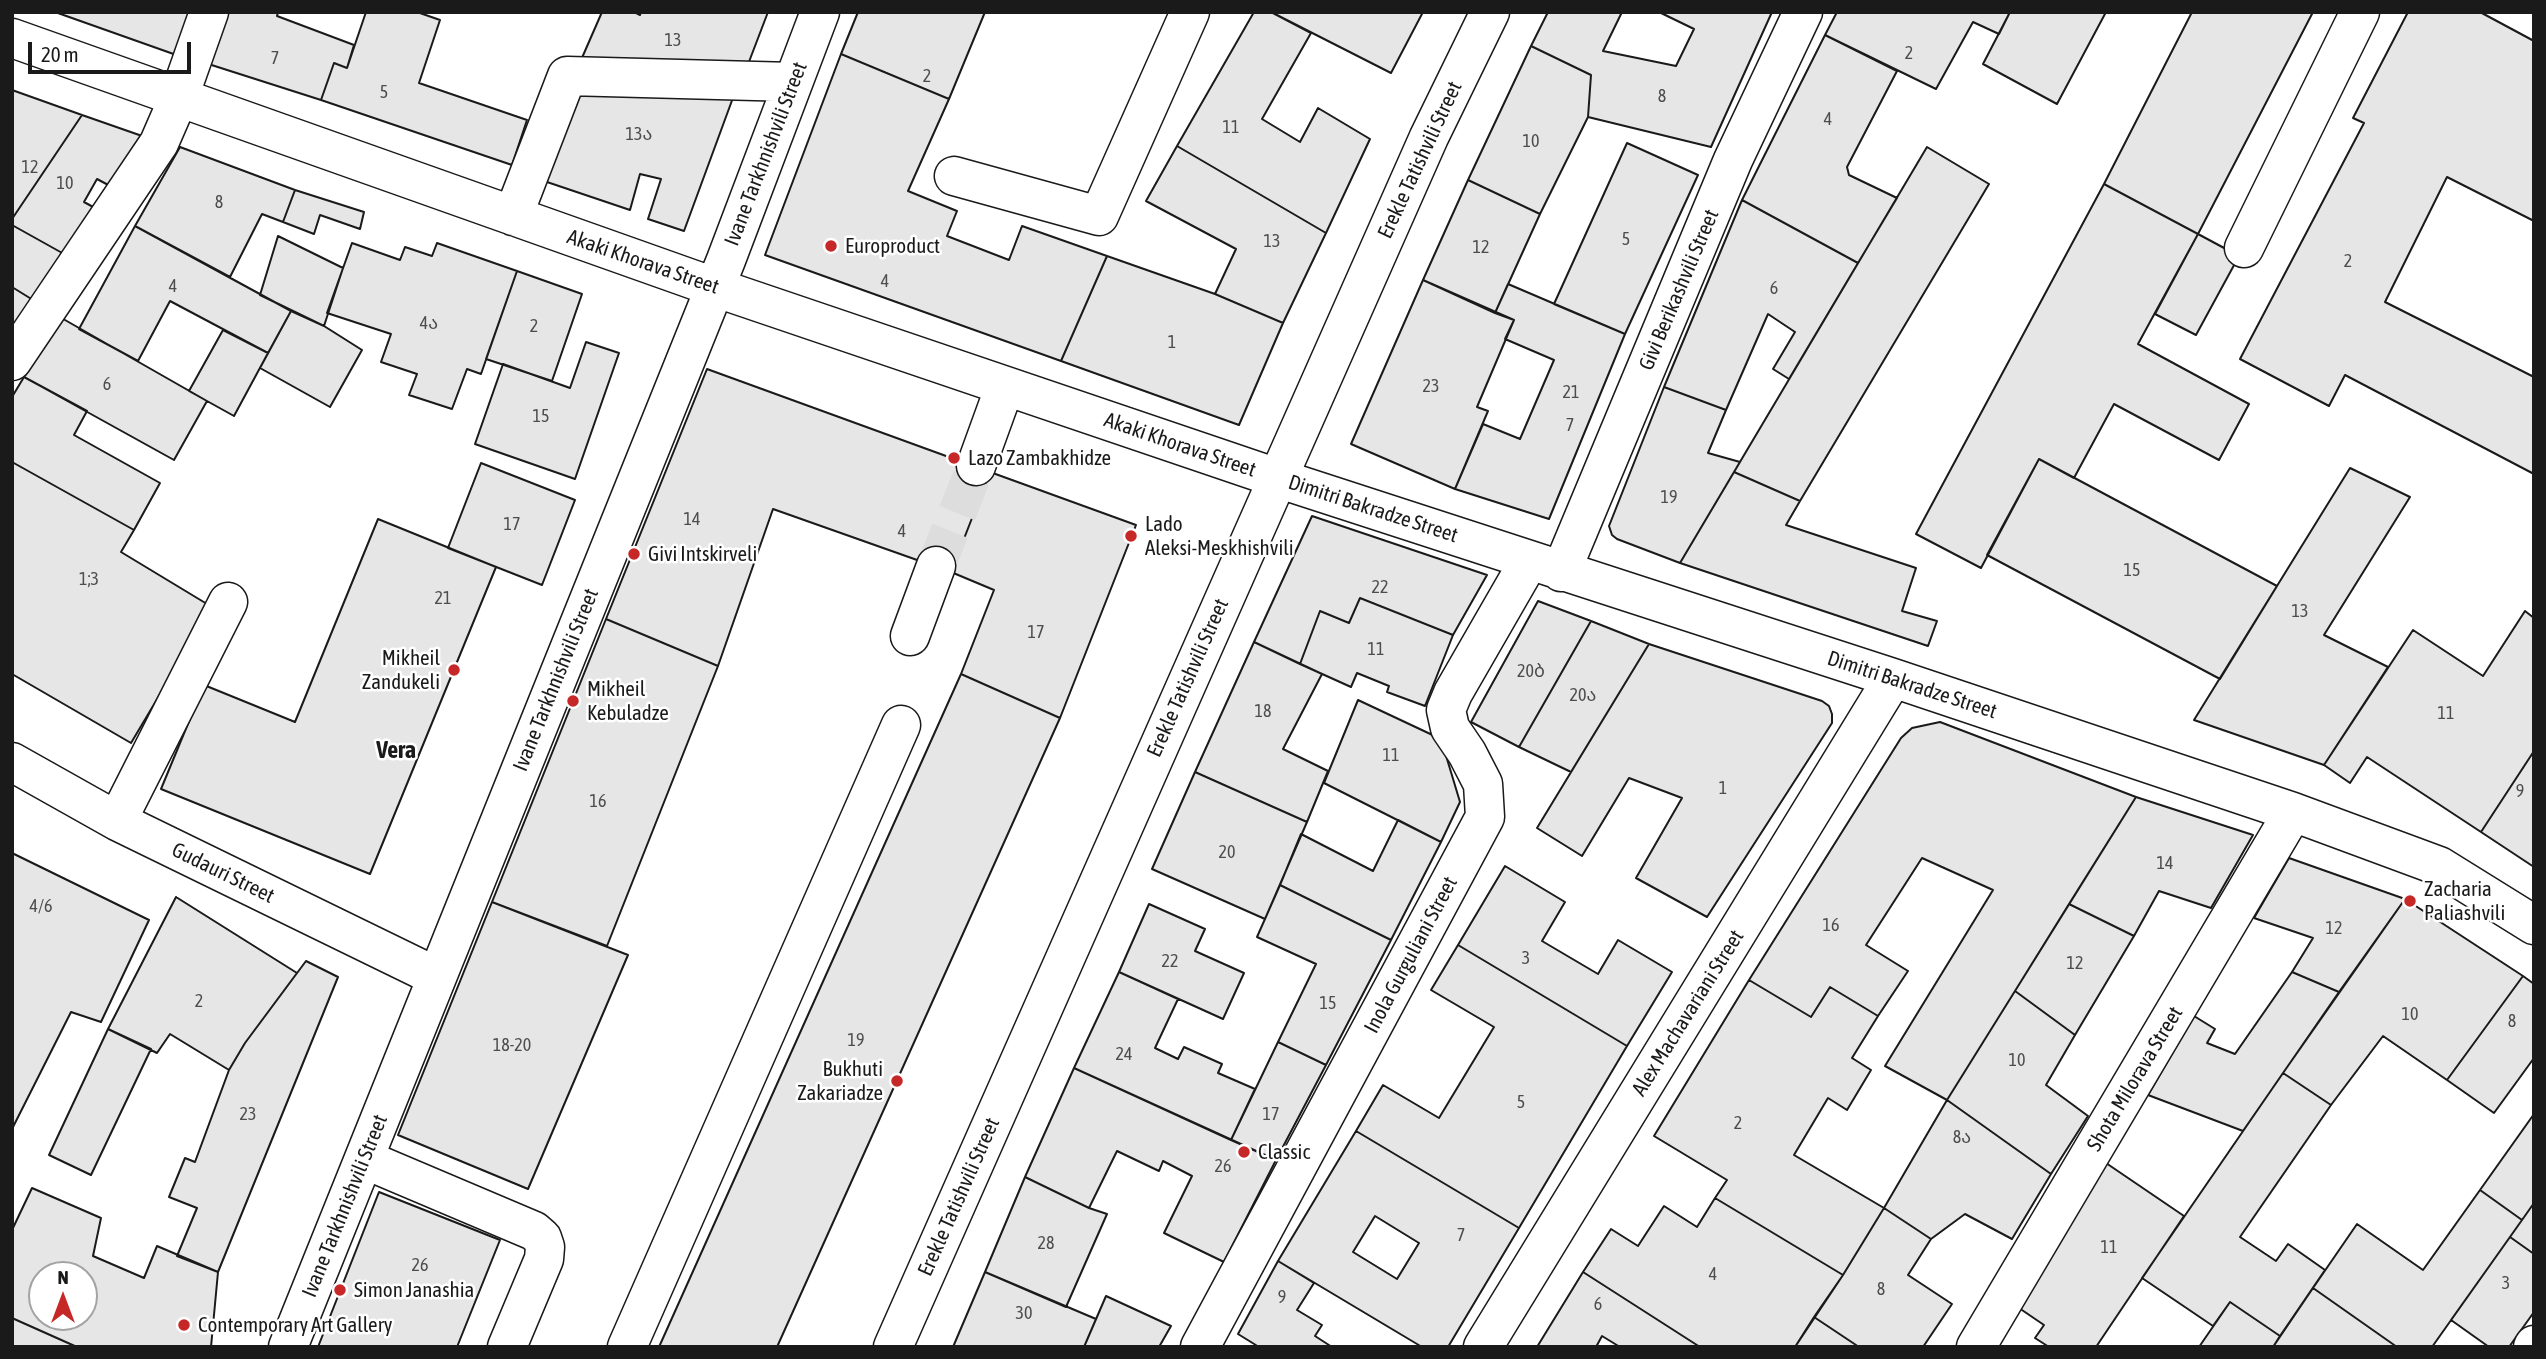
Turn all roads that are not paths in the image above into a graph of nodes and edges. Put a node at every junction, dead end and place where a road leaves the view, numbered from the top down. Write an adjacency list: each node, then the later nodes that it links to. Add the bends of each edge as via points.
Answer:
1 (209, 12): 9 (street)
2 (820, 12): 8 (street, Ivane Tarkhnishvili Street)
3 (1190, 12): 10 (street, via 1099,216)
4 (1490, 12): 17 (street, Erekle Tatishvili Street, via 1429,137)
5 (1803, 12): 19 (street, Givi Berikashvili Street)
6 (2360, 12): 12 (street)
7 (12, 38): 9 (street, Akaki Khorava Street)
8 (793, 82): 11 (street, via 567,76); 13 (street, Ivane Tarkhnishvili Street)
9 (179, 97): 11 (street, Akaki Khorava Street); 14 (street, via 159,143)
10 (954, 176)
11 (513, 216): 13 (street, Akaki Khorava Street)
12 (2245, 248)
13 (714, 287): 15 (street, Akaki Khorava Street); 28 (street, Ivane Tarkhnishvili Street)
14 (12, 362)
15 (1005, 386): 16 (street); 17 (street, Akaki Khorava Street)
16 (976, 466)
17 (1277, 478): 19 (street, Dimitri Bakradze Street); 33 (street, Erekle Tatishvili Street)
18 (936, 566): 21 (street)
19 (1545, 566): 22 (street, Dimitri Bakradze Street); 34 (street, Inola Gurguliani Street, via 1453,693 1446,710 1450,728 1483,784 1485,817)
20 (228, 601): 26 (street)
21 (910, 636)
22 (1893, 678): 25 (street, Dimitri Bakradze Street); 35 (street, Alex Machavariani Street)
23 (901, 725): 32 (street)
24 (12, 762): 26 (street, Gudauri Street)
25 (2293, 812): 27 (street, Dimitri Bakradze Street, via 2439,866); 36 (street, Shota Milorava Street)
26 (117, 821): 28 (street, Gudauri Street)
27 (2534, 925)
28 (437, 977): 29 (street, Ivane Tarkhnishvili Street)
29 (364, 1159): 30 (street, Ivane Tarkhnishvili Street); 31 (street, via 542,1238 544,1259)
30 (288, 1347)
31 (507, 1347)
32 (627, 1347)
33 (893, 1347)
34 (1200, 1347)
35 (1483, 1347)
36 (1976, 1347)

